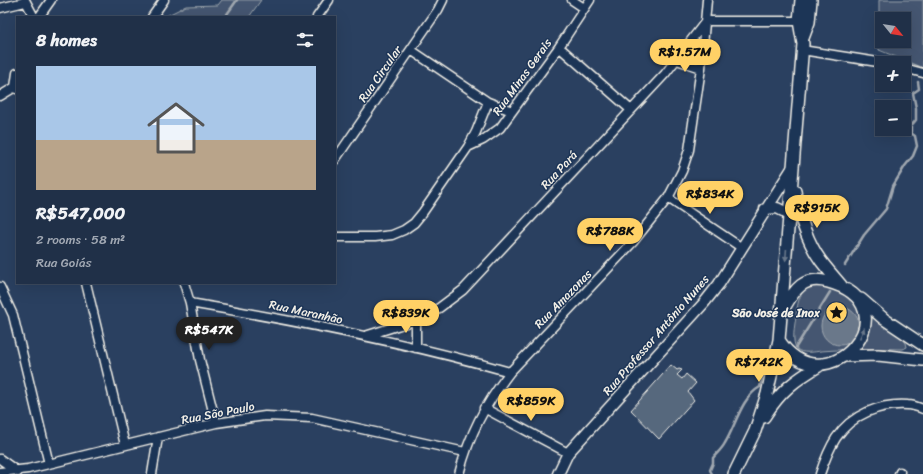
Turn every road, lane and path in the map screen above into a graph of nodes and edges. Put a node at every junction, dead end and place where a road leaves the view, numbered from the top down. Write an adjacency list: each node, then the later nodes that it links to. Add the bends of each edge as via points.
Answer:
1 (51, 0): 14 (street)
2 (164, 0): 15 (street)
3 (329, 0): 16 (street)
4 (443, 0): 20 (street, Rua Circular)
5 (572, 0): 12 (street)
6 (590, 0): 12 (street, Rua Minas Gerais)
7 (707, 0): 17 (street, Rua Amazonas)
8 (801, 0): 18 (main road)
9 (811, 0): 18 (main road)
10 (25, 1): 11 (street); 13 (street)
11 (0, 8)
12 (584, 8): 19 (street, Rua Minas Gerais)
13 (33, 16)
14 (40, 16)
15 (153, 16)
16 (318, 16)
17 (706, 21): 18 (street); 22 (street, Rua Pará); 24 (street, Rua Amazonas)
18 (804, 21): 21 (main road)
19 (559, 47): 30 (street); 31 (street, Rua Minas Gerais)
20 (411, 50): 29 (street); 33 (street, Rua Circular)
21 (802, 50): 23 (street); 34 (main road)
22 (677, 60): 24 (street); 30 (street, Rua Pará)
23 (875, 62)
24 (701, 68): 35 (street, Rua Amazonas, via 689,150 682,171)
25 (911, 70): 26 (street)
26 (923, 73)
27 (16, 88): 28 (street)
28 (0, 96)
29 (488, 102): 31 (street); 32 (street, Rua Minas Gerais)
30 (631, 110): 47 (street, Rua Pará, via 463,290 439,308)
31 (512, 111): 32 (street, Rua Minas Gerais, via 500,128)
32 (468, 147): 38 (street, Rua Minas Gerais, via 424,212 404,230 392,235 375,237)
33 (336, 159)
34 (792, 171): 36 (street, Rua Professor Antônio Nunes); 37 (main road); 42 (main road, via 798,211 810,242 820,260)
35 (668, 198): 39 (street); 55 (street, Rua Amazonas, via 633,242)
36 (765, 209): 37 (street, via 777,208); 39 (street, Rua Professor Antônio Nunes)
37 (788, 214): 46 (main road, one-way to 46)
38 (336, 237)
39 (742, 248): 63 (street, Rua Professor Antônio Nunes, via 704,303)
40 (86, 284): 61 (street)
41 (184, 284): 45 (street)
42 (841, 285): 44 (main road); 46 (main road, via 816,280 801,284)
43 (0, 287): 65 (street, via 13,315)
44 (858, 297): 50 (main road, via 884,319); 52 (main road, one-way to 44, via 855,347 865,327 863,305)
45 (190, 303): 48 (street, Rua Maranhão); 58 (street, via 200,360)
46 (782, 310): 49 (main road)
47 (416, 320): 48 (street, Rua Pará); 51 (street)
48 (365, 336): 51 (street, Rua Maranhão)
49 (779, 340): 54 (main road, via 792,355 810,363); 59 (main road, via 771,381)
50 (923, 345)
51 (416, 348): 55 (street, Rua Maranhão)
52 (844, 356): 53 (main road, via 886,355); 54 (main road)
53 (923, 360)
54 (822, 364): 59 (main road, via 779,394)
55 (510, 372): 56 (street, Rua Amazonas)
56 (484, 408): 62 (street, Rua Amazonas); 63 (street)
57 (923, 409): 72 (street, via 910,405 884,406 866,412 837,437)
58 (216, 423): 60 (street, Rua São Paulo); 62 (street, Rua São Paulo, via 265,416 312,418)
59 (755, 431): 71 (main road)
60 (158, 437): 61 (street, Rua São Paulo); 68 (street)
61 (125, 445): 65 (street, Rua São Paulo)
62 (465, 452): 69 (street, Rua Amazonas)
63 (568, 453): 70 (street, Rua Professor Antônio Nunes)
64 (0, 459): 67 (street)
65 (49, 464): 67 (street, Rua São Paulo)
66 (0, 472): 67 (street, Rua São Paulo)
67 (18, 472)
68 (152, 474)
69 (460, 474)
70 (558, 474)
71 (734, 474)
72 (820, 474)

